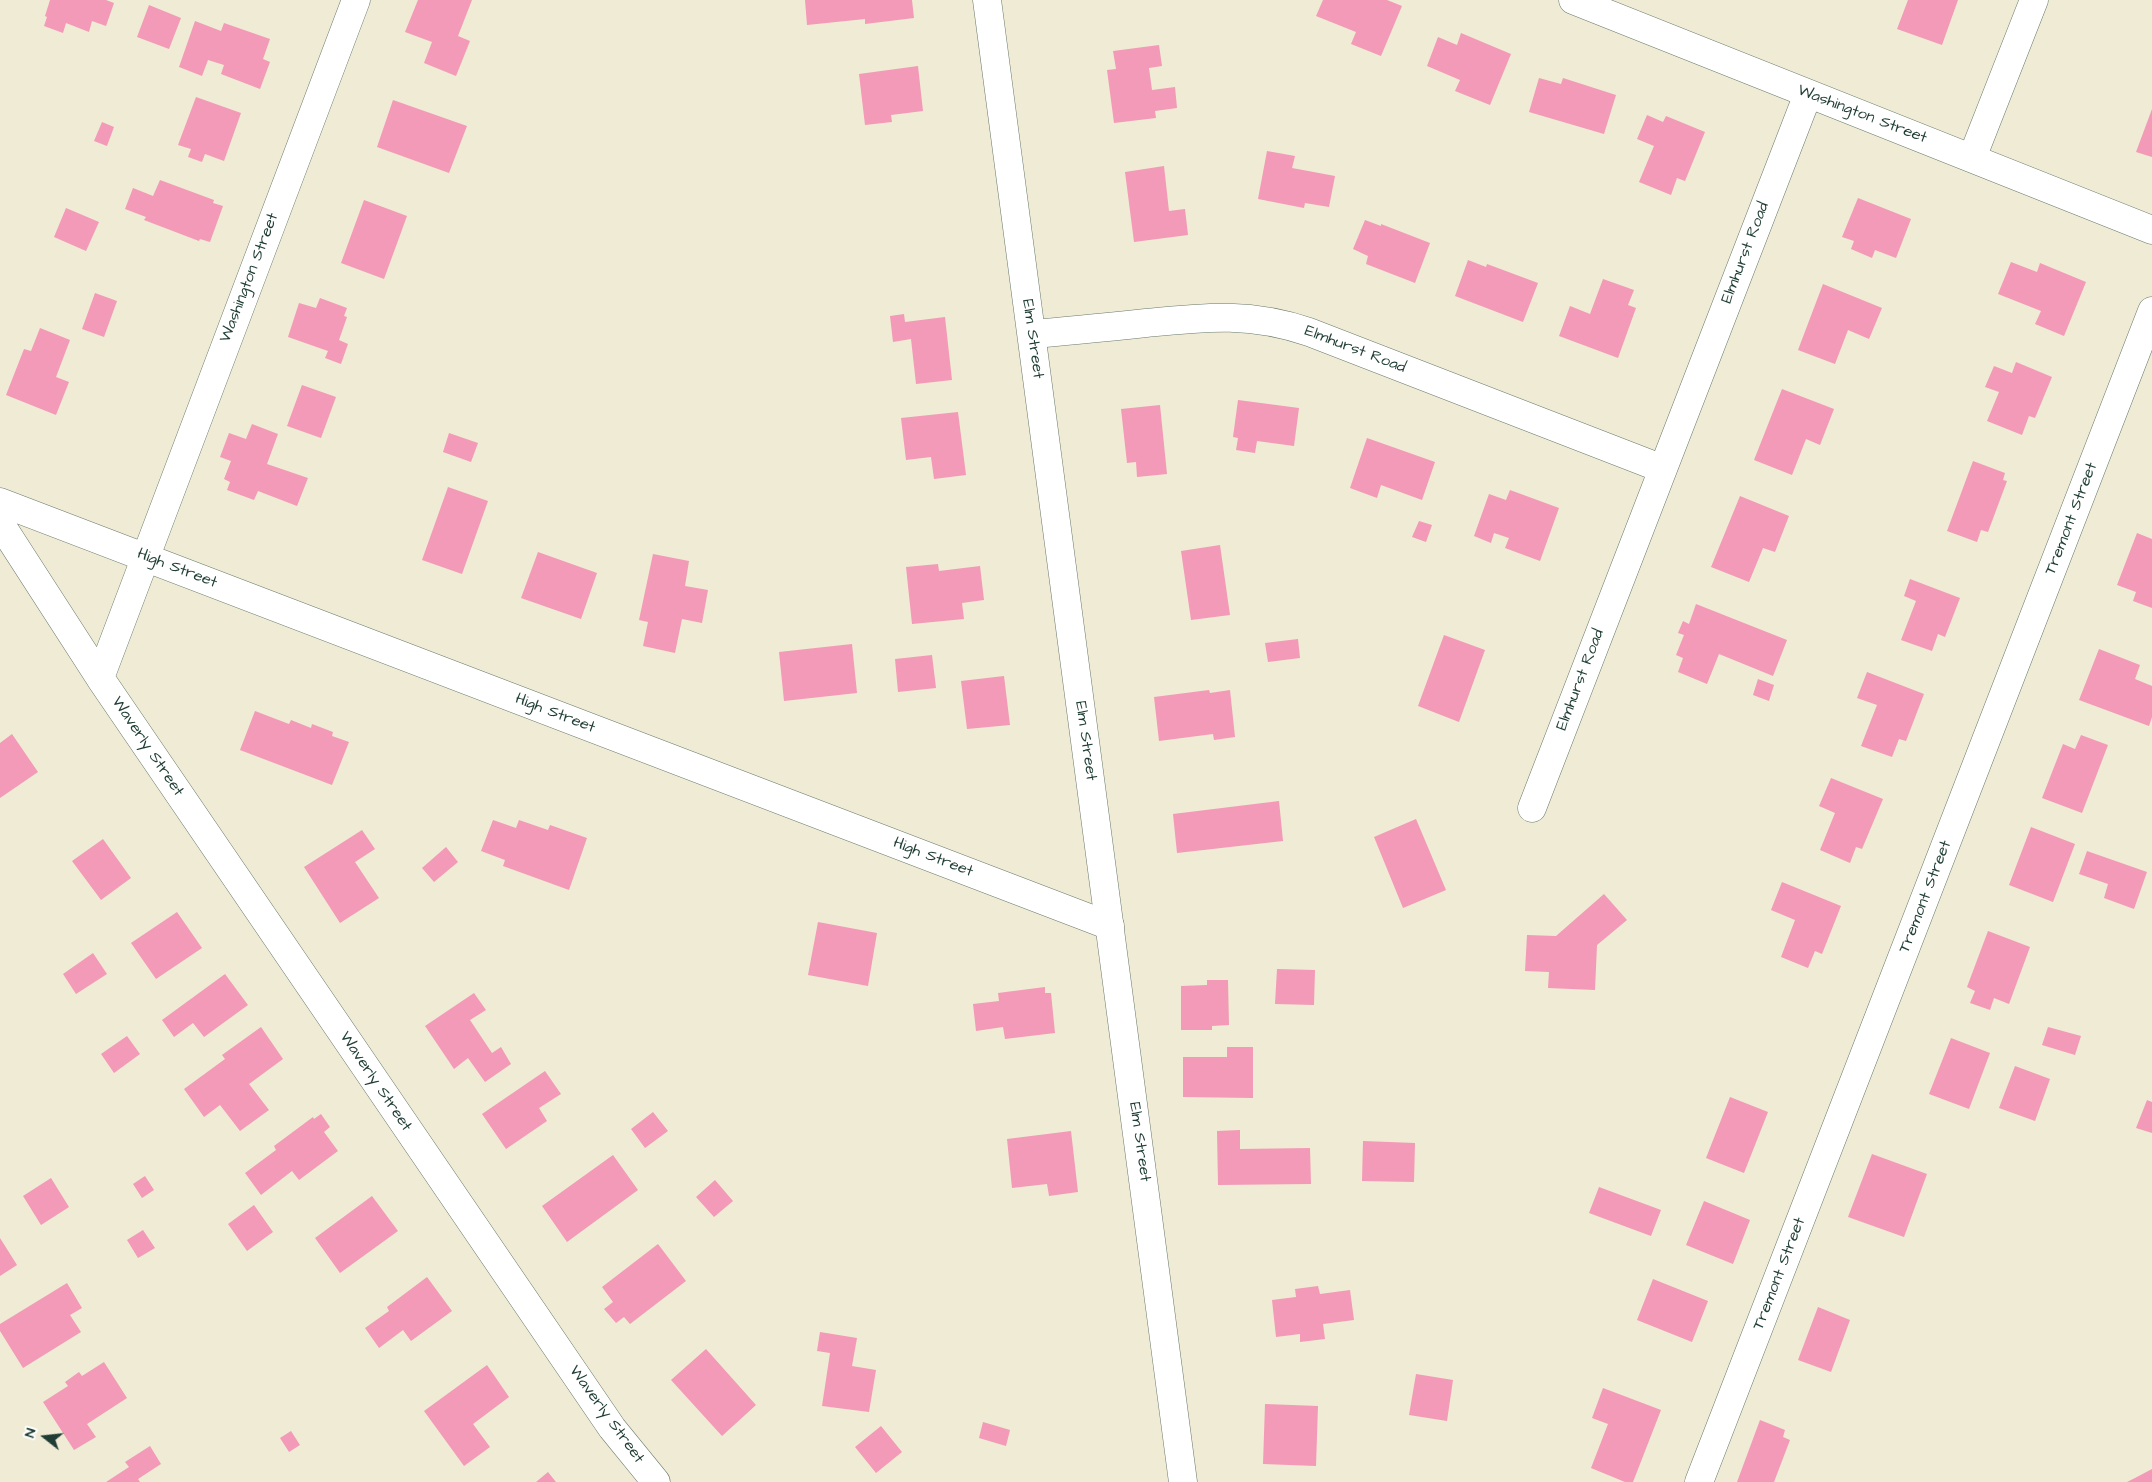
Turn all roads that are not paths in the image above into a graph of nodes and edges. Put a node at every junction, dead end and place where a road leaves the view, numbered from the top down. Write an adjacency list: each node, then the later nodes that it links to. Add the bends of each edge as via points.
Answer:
1 (356, 0): 13 (street, Washington Street)
2 (987, 0): 9 (street, Elm Street)
3 (1573, 0): 5 (street, Washington Street)
4 (2034, 0): 6 (street)
5 (1808, 94): 6 (street, Washington Street); 10 (street, Elmhurst Road)
6 (1972, 158): 7 (street, Washington Street)
7 (2152, 230)
8 (2152, 311): 19 (street, Tremont Street)
9 (1032, 334): 10 (street, Elmhurst Road, via 1207,317 1275,322); 16 (street, Elm Street)
10 (1663, 469): 15 (street, Elmhurst Road)
11 (0, 502): 13 (street, High Street)
12 (0, 523): 14 (street, Waverly Street)
13 (146, 557): 14 (street); 16 (street, High Street)
14 (100, 678): 17 (street, Waverly Street, via 612,1428)
15 (1532, 808)
16 (1110, 926): 18 (street, Elm Street)
17 (656, 1482)
18 (1183, 1482)
19 (1699, 1482)

